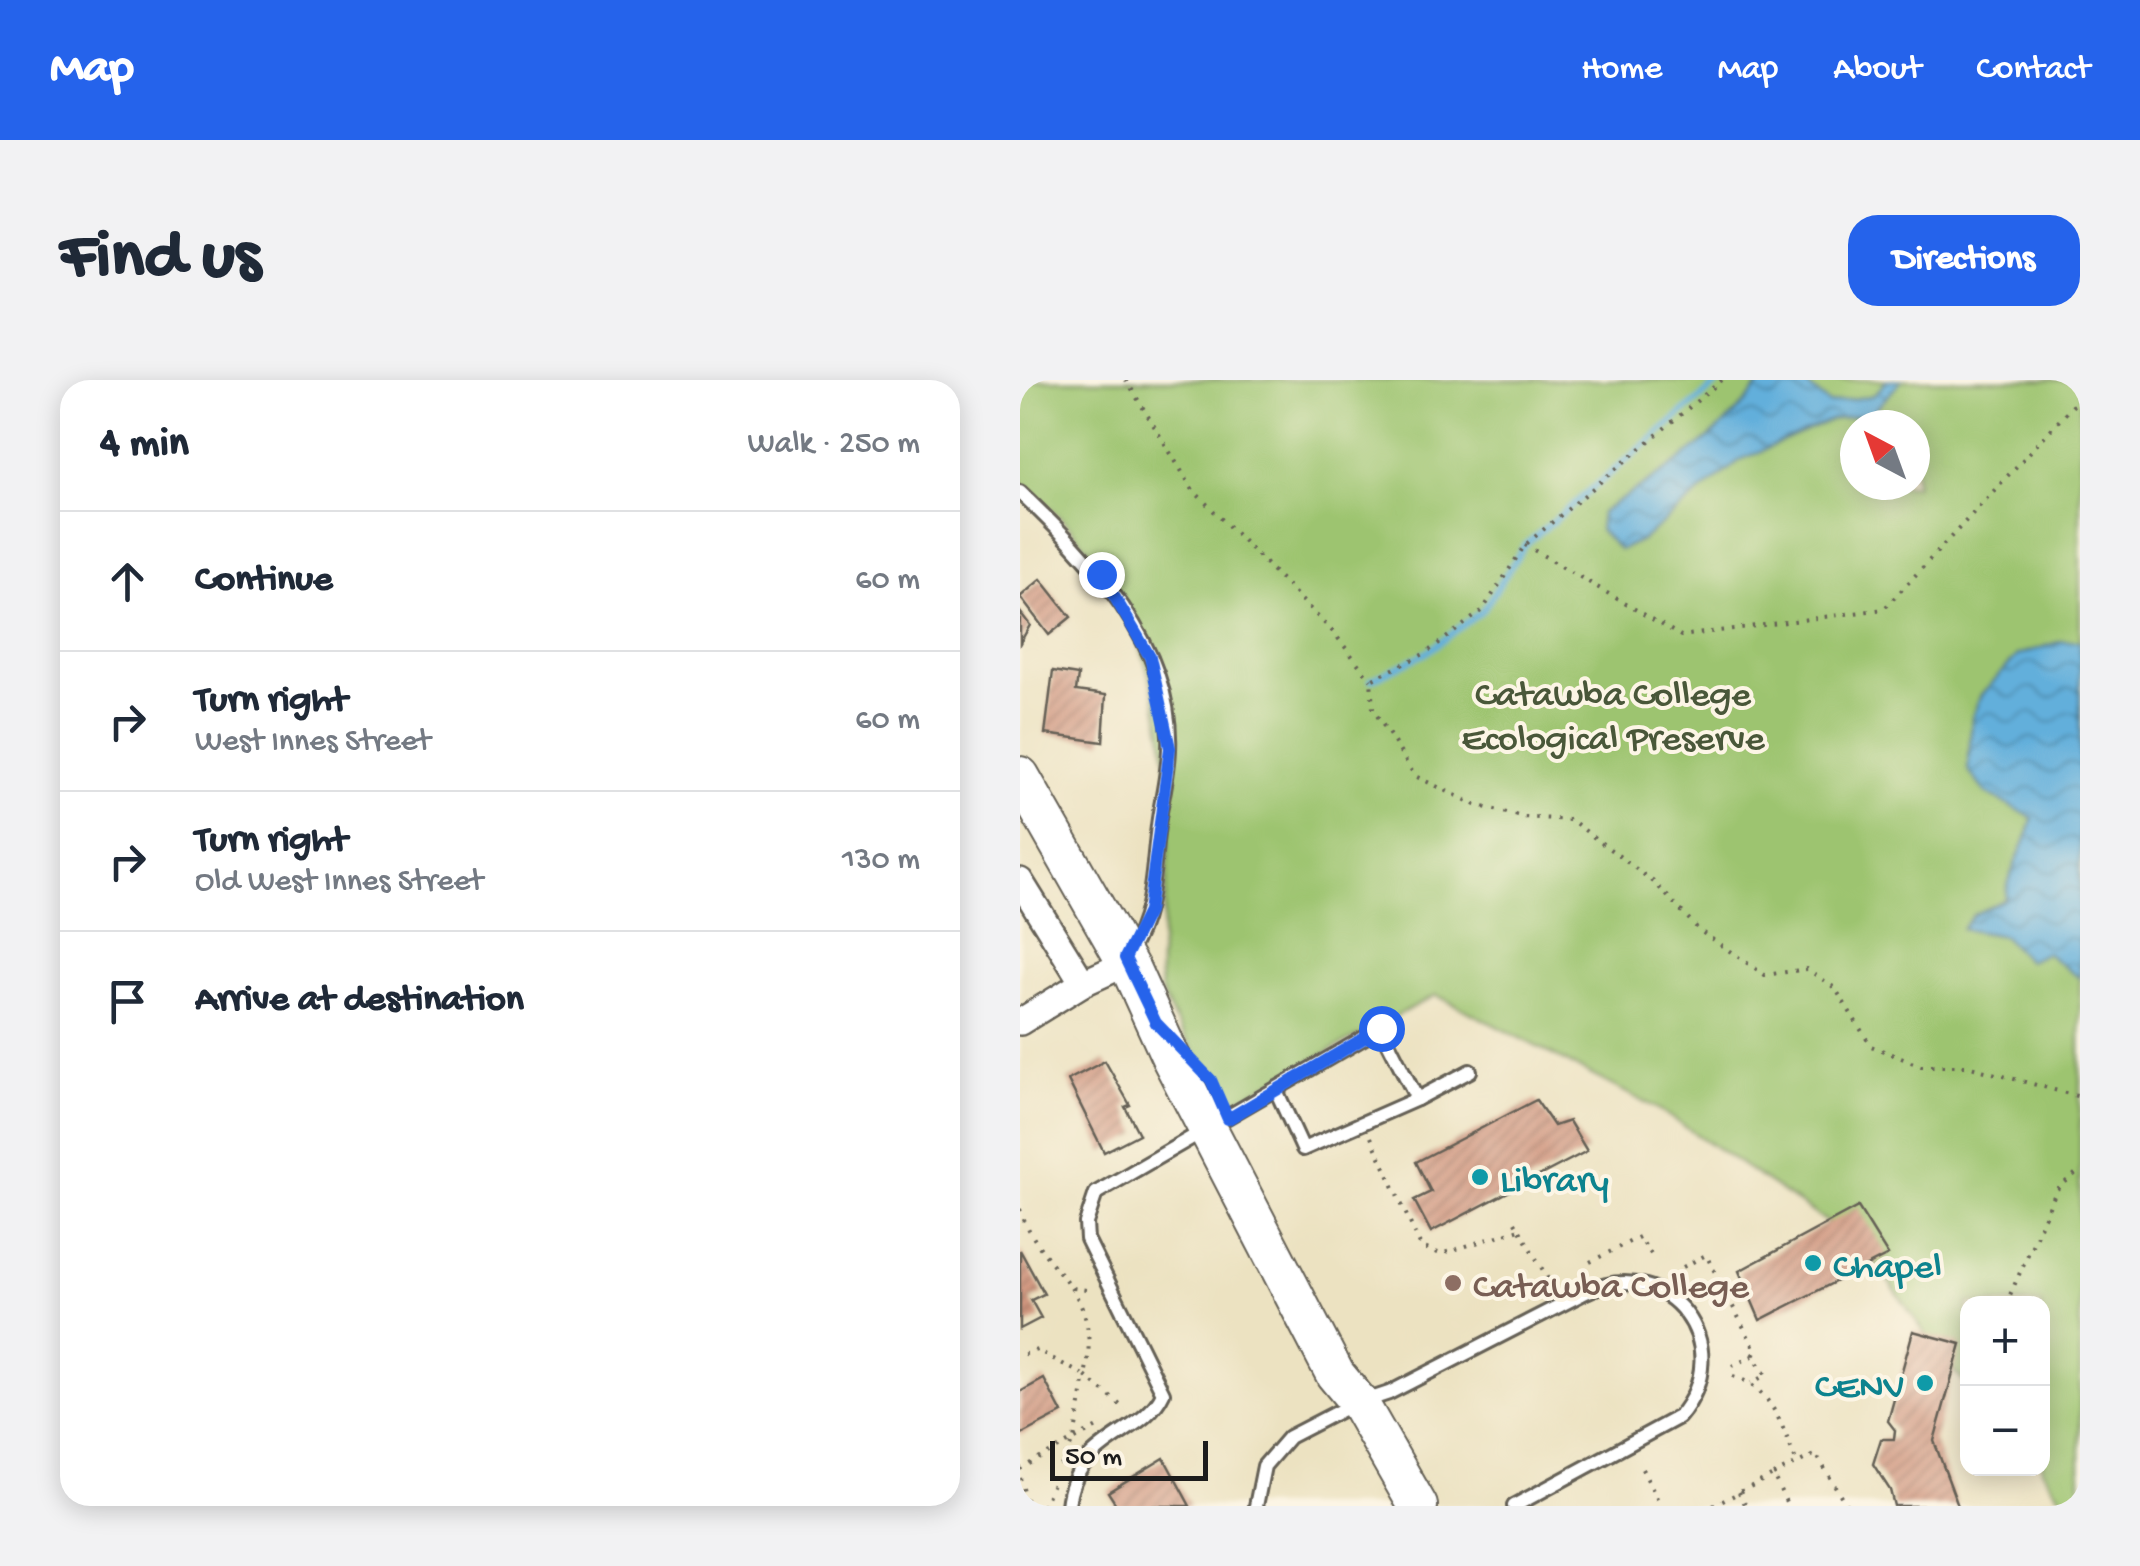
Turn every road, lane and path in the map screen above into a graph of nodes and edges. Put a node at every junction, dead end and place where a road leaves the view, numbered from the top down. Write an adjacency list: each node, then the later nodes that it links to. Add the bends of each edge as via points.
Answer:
1 (1126, 380): 6 (path, via 1193,490 1334,633)
2 (1722, 380): 5 (path)
3 (2080, 398): 5 (path, via 1884,609 1681,636)
4 (1020, 492): 9 (lane, via 1101,574 1150,657 1162,703 1170,748 1148,912)
5 (1525, 544): 6 (path, via 1482,612 1426,653)
6 (1371, 680): 14 (path, via 1373,709 1415,776 1476,805 1571,820 1656,883 1700,931 1765,975 1807,969 1834,988 1871,1046 1921,1066 1968,1066)
7 (1020, 776): 9 (main road)
8 (1020, 881): 10 (street)
9 (1126, 960): 10 (street); 17 (main road, via 1156,1023 1211,1080)
10 (1083, 982): 11 (street)
11 (1020, 1022)
12 (1470, 1071): 15 (lane)
13 (1276, 1090): 15 (lane, via 1381,1028); 16 (lane, via 1303,1148); 17 (lane)
14 (2080, 1097)
15 (1417, 1099): 16 (lane)
16 (1364, 1122): 21 (path, via 1420,1247 1441,1254)
17 (1219, 1125): 35 (main road, via 1355,1364); 47 (lane, via 1108,1182 1089,1208 1087,1240 1163,1393 1148,1414 1108,1438 1085,1463)
18 (2080, 1170): 26 (path, via 2058,1190)
19 (1020, 1209): 32 (path, via 1085,1314)
20 (1515, 1222): 21 (path)
21 (1520, 1230): 25 (path)
22 (1653, 1257): 23 (path, via 1640,1237)
23 (1590, 1262)
24 (1683, 1267): 27 (path, via 1706,1255)
25 (1548, 1279)
26 (2010, 1296)
27 (1727, 1297): 28 (path); 30 (path, via 1756,1351)
28 (1716, 1300)
29 (1020, 1356): 32 (path, via 1037,1350)
30 (1752, 1356): 31 (path); 34 (path, via 1766,1375)
31 (1732, 1366)
32 (1085, 1376): 36 (path, via 1127,1411); 38 (path)
33 (1733, 1376): 34 (path)
34 (1751, 1384): 39 (path, via 1771,1400)
35 (1360, 1403): 48 (lane, via 1274,1451); 49 (main road); 50 (lane, via 1604,1284 1620,1280 1680,1304 1700,1342 1699,1387 1689,1405 1679,1417)
36 (1114, 1418)
37 (1100, 1425): 38 (path)
38 (1074, 1439): 40 (path); 46 (path)
39 (1797, 1463): 42 (path); 55 (path, via 1816,1454)
40 (1020, 1468)
41 (1642, 1469): 51 (path)
42 (1773, 1476): 44 (path); 54 (path)
43 (1020, 1478): 45 (path)
44 (1739, 1492): 52 (path); 53 (path)
45 (1028, 1506)
46 (1043, 1506)
47 (1068, 1506)
48 (1256, 1506)
49 (1418, 1506)
50 (1514, 1506)
51 (1662, 1506)
52 (1712, 1506)
53 (1746, 1506)
54 (1788, 1506)
55 (1846, 1506)

